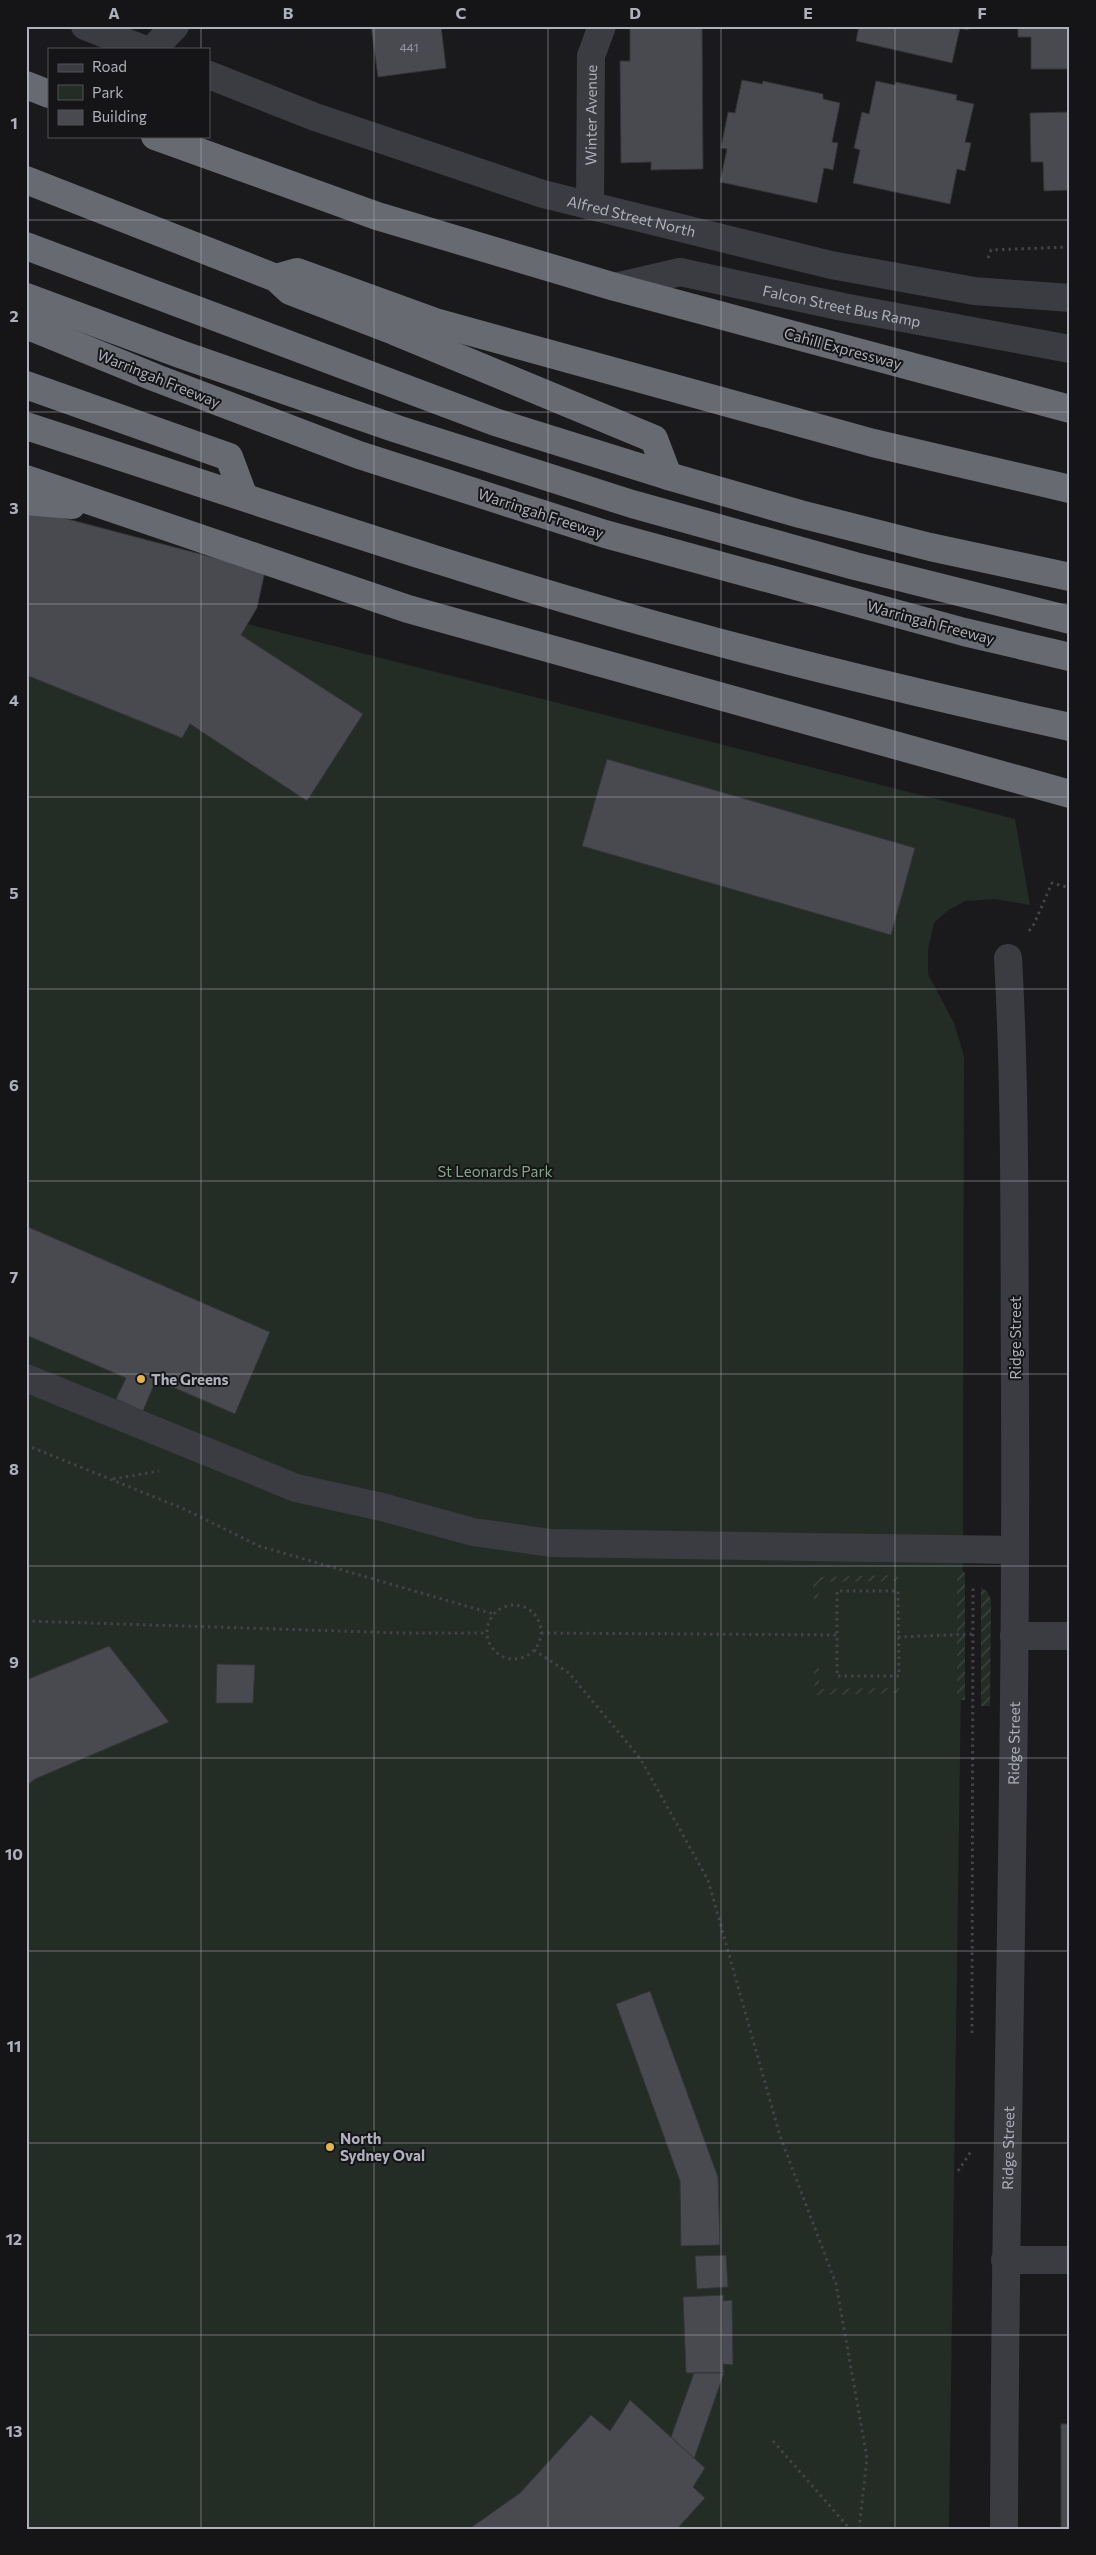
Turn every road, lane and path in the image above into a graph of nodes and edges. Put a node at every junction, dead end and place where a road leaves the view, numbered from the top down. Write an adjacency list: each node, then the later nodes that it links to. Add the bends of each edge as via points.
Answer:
1 (85, 26): 4 (street)
2 (175, 26): 5 (street)
3 (602, 26): 11 (street, Winter Avenue, via 591,56)
4 (140, 48)
5 (154, 48)
6 (210, 75): 11 (street, Alfred Street North, via 314,117 543,194)
7 (26, 85): 8 (highway)
8 (48, 94)
9 (161, 138): 14 (highway, via 377,216)
10 (26, 180): 13 (highway)
11 (590, 206): 16 (street, Alfred Street North, via 831,265 974,291)
12 (26, 246): 24 (highway, via 495,422)
13 (276, 278): 24 (highway, via 290,291 654,439); 26 (highway, via 297,272 435,322 874,443)
14 (616, 287): 19 (street, Falcon Street Bus Ramp, via 680,272 843,307); 22 (highway, Cahill Expressway)
15 (26, 297): 31 (highway, Warringah Freeway, via 396,429 632,504 855,566)
16 (1070, 298)
17 (26, 324): 20 (highway, Warringah Freeway)
18 (26, 345): 20 (highway, via 107,377)
19 (1070, 349)
20 (156, 378): 32 (highway, Warringah Freeway, via 360,456 604,534 954,630)
21 (26, 385): 27 (highway, via 229,457)
22 (1070, 409)
23 (26, 426): 27 (highway)
24 (668, 476): 30 (highway, via 930,547)
25 (26, 479): 29 (highway)
26 (1070, 489)
27 (244, 497): 33 (highway, via 675,631 866,681)
28 (26, 501): 29 (highway)
29 (121, 510): 34 (highway, via 408,609)
30 (1070, 577)
31 (1070, 620)
32 (1070, 657)
33 (1070, 727)
34 (1070, 794)
35 (1070, 888): 36 (path, via 1052,883 1034,924)
36 (1008, 958): 40 (street, Ridge Street, via 1013,1039)
37 (26, 1378): 39 (street, via 296,1488 494,1536 551,1542)
38 (26, 1445): 41 (path, via 184,1509 259,1546)
39 (973, 1548): 40 (street); 45 (path)
40 (1015, 1550): 47 (street, Ridge Street)
41 (494, 1614): 43 (path); 44 (path, via 505,1606 523,1606 536,1617)
42 (26, 1620): 43 (path, via 391,1633)
43 (486, 1633): 50 (path, via 493,1650 500,1656 518,1659)
44 (541, 1634): 46 (path); 50 (path)
45 (973, 1634): 49 (path); 51 (path)
46 (837, 1635): 49 (path, via 837,1676 899,1676); 49 (path, via 837,1591 898,1591)
47 (1014, 1636): 48 (street); 54 (street, Ridge Street)
48 (1070, 1636)
49 (898, 1637)
50 (534, 1650): 58 (path, via 569,1674 640,1758 708,1880 780,2136 836,2284 867,2458)
51 (972, 2041)
52 (972, 2141): 53 (path, via 972,2150)
53 (958, 2171)
54 (1005, 2260): 55 (street); 59 (street, Ridge Street)
55 (1070, 2260)
56 (773, 2441): 57 (path)
57 (850, 2529)
58 (858, 2529)
59 (1004, 2529)

